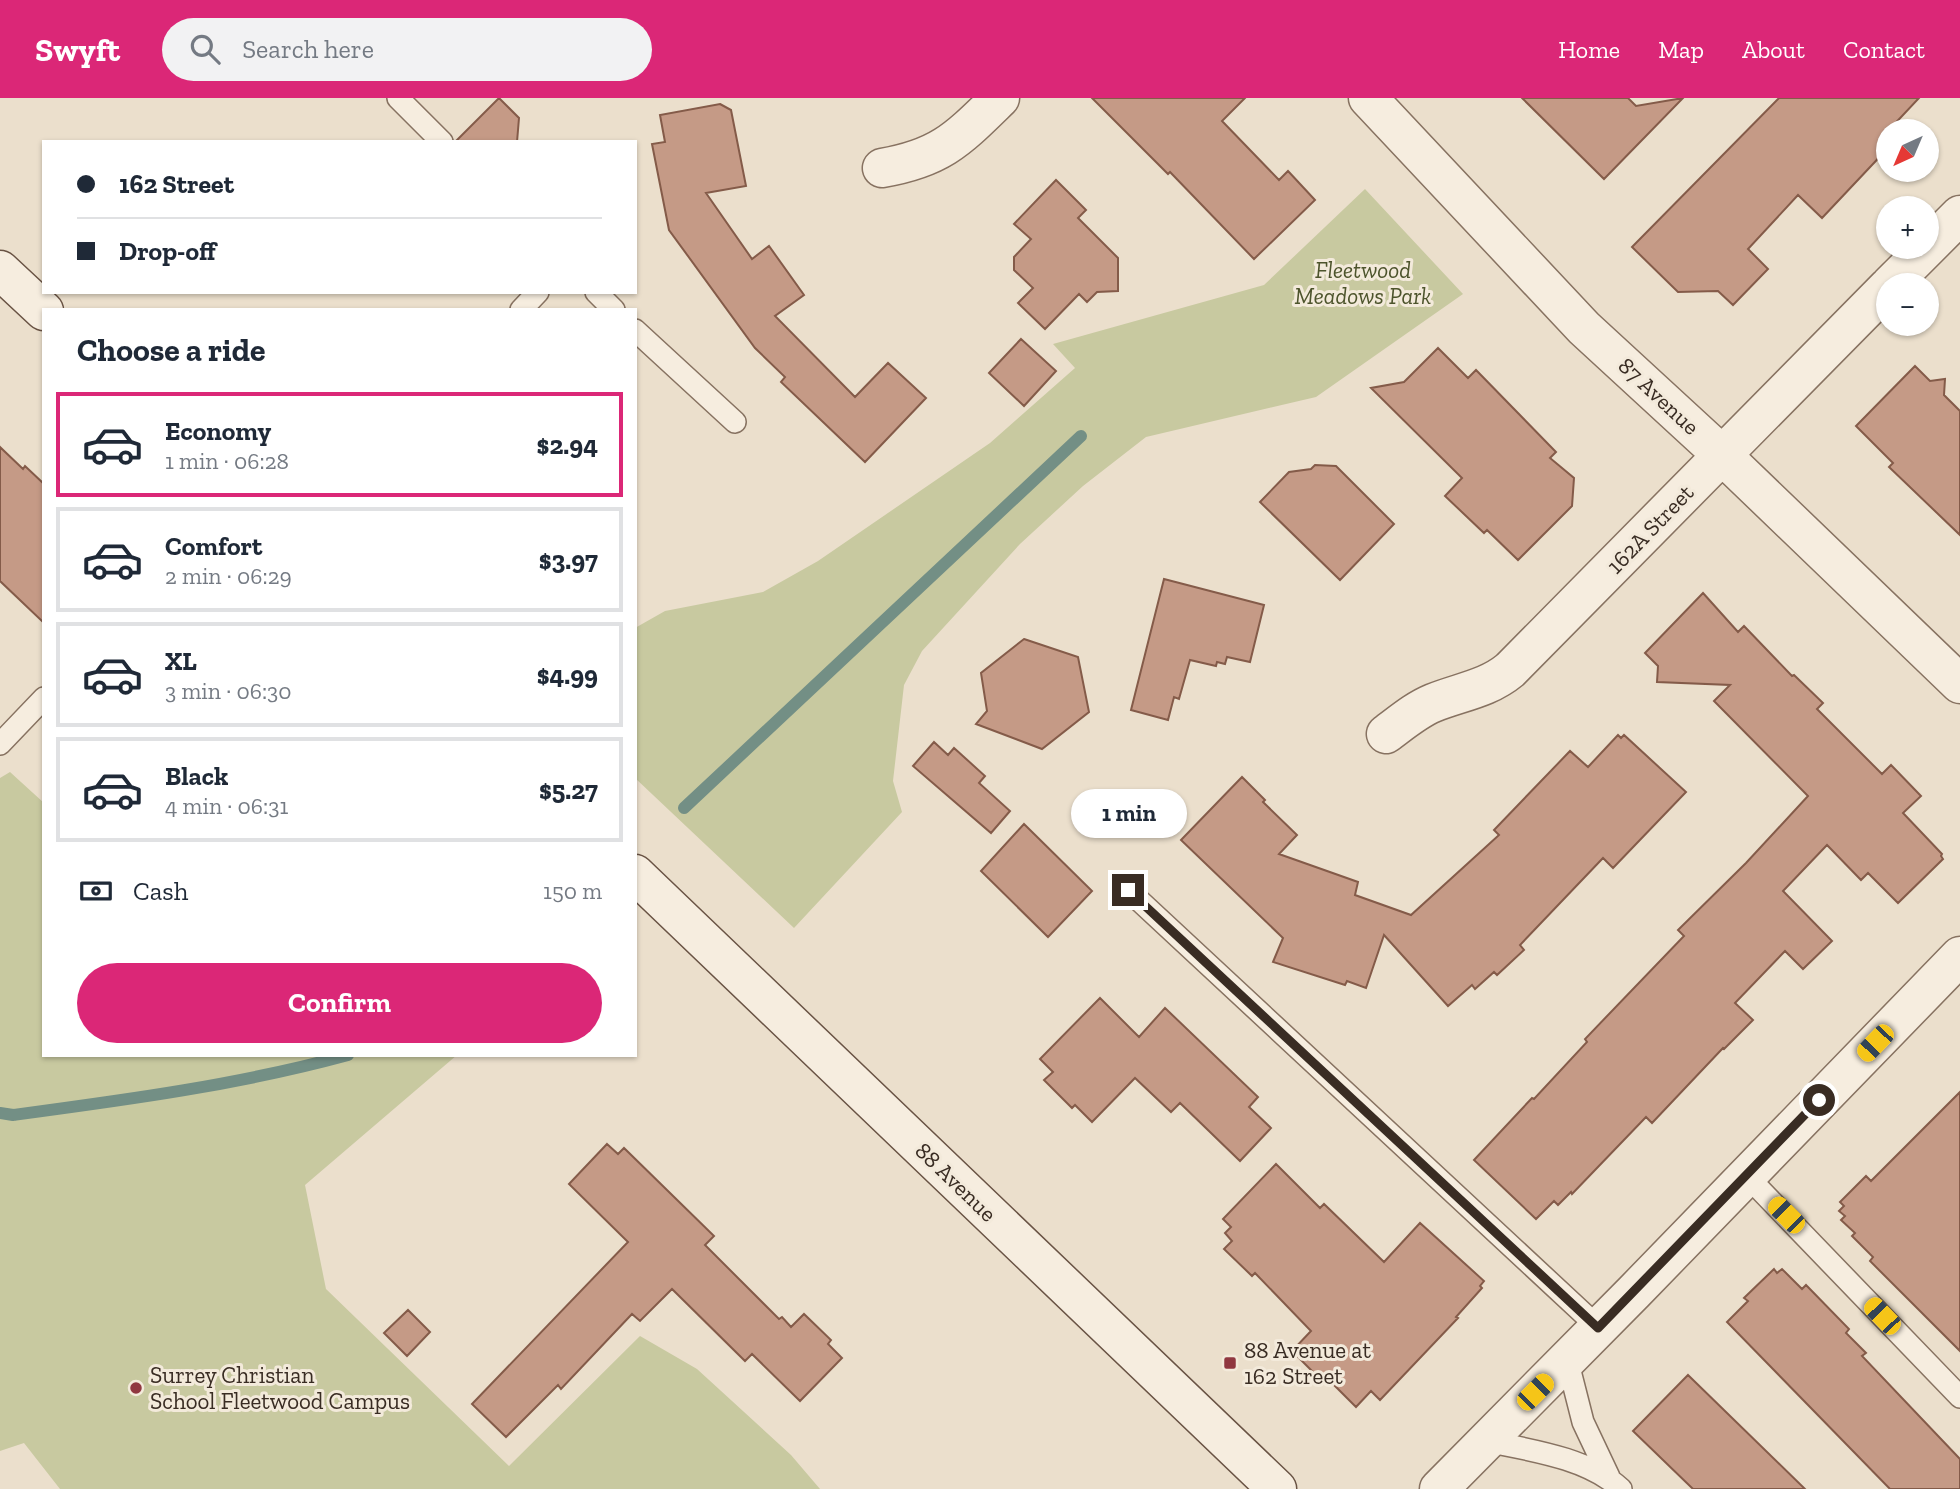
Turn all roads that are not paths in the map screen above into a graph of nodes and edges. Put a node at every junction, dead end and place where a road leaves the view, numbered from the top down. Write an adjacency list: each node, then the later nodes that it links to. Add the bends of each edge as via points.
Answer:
1 (398, 98): 4 (lane)
2 (1000, 98): 5 (street, via 935,154)
3 (1368, 98): 17 (street, 87 Avenue, via 1577,321)
4 (440, 140)
5 (882, 168)
6 (1960, 215): 8 (street, 162A Street)
7 (0, 270): 14 (street)
8 (1902, 273)
9 (536, 294): 12 (lane)
10 (598, 294): 13 (lane)
11 (1876, 299): 17 (street, 162A Street)
12 (523, 308)
13 (612, 308)
14 (42, 309)
15 (637, 332): 16 (lane)
16 (735, 422)
17 (1722, 455): 18 (street, 87 Avenue); 20 (street, 162A Street, via 1510,670 1487,686 1430,704)
18 (1960, 684)
19 (42, 700): 21 (lane)
20 (1386, 734)
21 (1, 740)
22 (637, 876): 31 (street, 88 Avenue)
23 (1128, 890): 26 (lane)
24 (1956, 968): 25 (street)
25 (1746, 1175): 26 (street); 28 (lane)
26 (1598, 1328): 27 (street)
27 (1567, 1359): 29 (street); 30 (lane, via 1583,1422)
28 (1960, 1397)
29 (1486, 1441): 30 (lane, via 1551,1454); 32 (street)
30 (1615, 1483)
31 (1277, 1489)
32 (1439, 1489)

